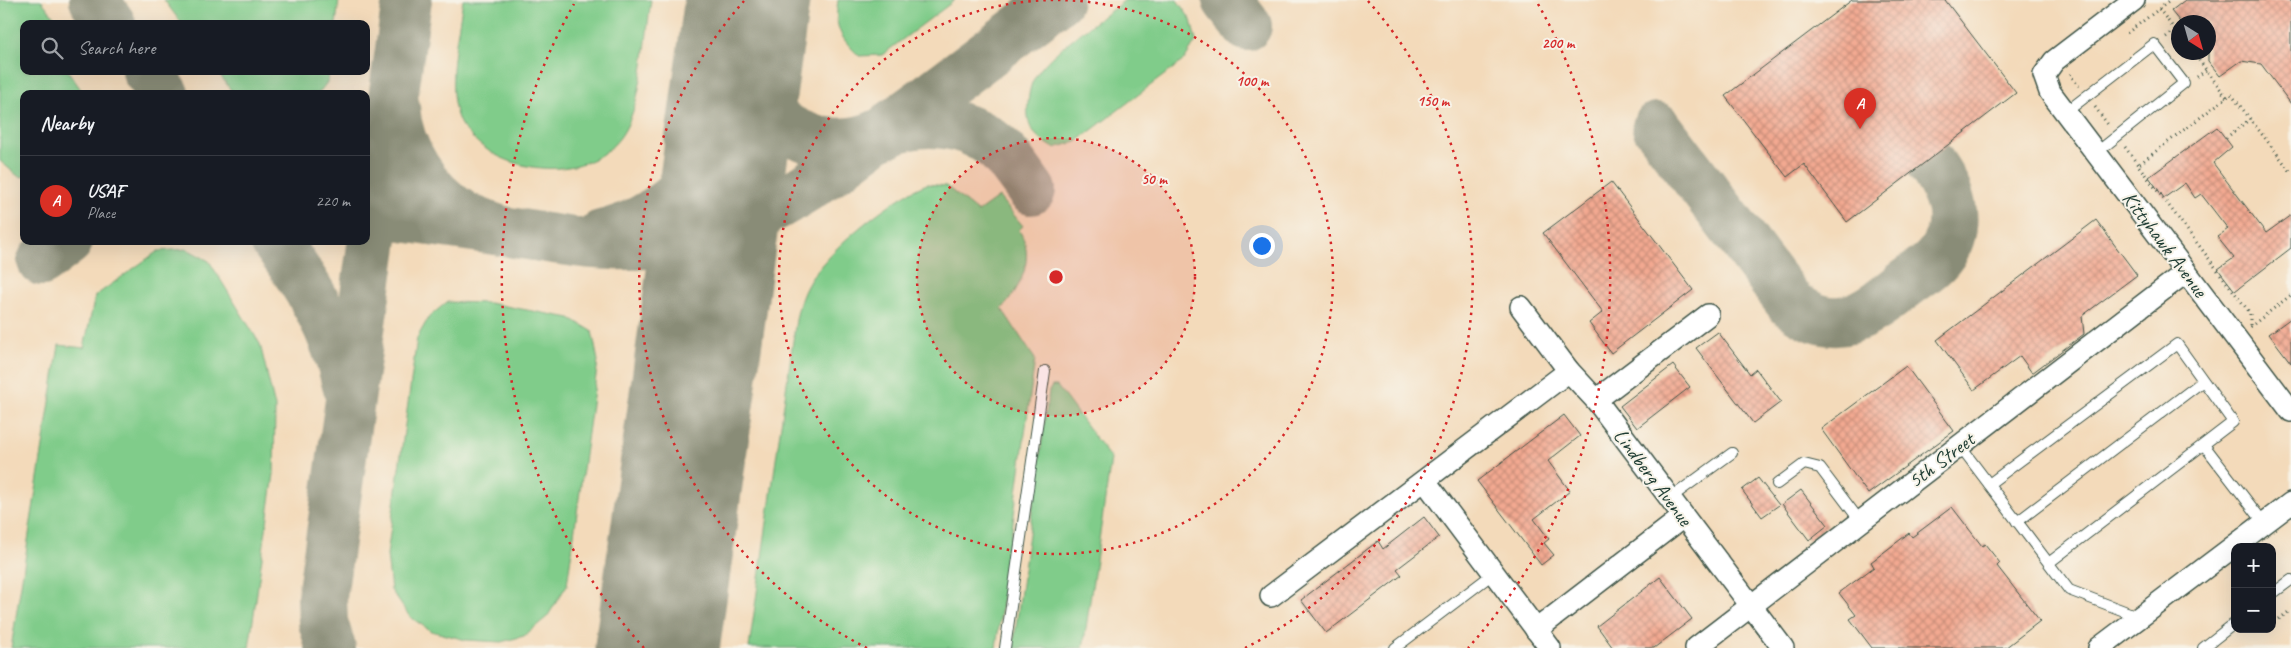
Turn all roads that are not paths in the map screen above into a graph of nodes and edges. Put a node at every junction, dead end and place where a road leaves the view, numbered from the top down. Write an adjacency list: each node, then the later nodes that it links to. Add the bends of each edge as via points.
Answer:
1 (2134, 0): 2 (street, Kittyhawk Avenue, via 2054,60 2044,75 2050,92)
2 (2066, 112): 3 (street, Kittyhawk Avenue); 3 (lane, via 2154,44 2184,83)
3 (2096, 152): 4 (street, Kittyhawk Avenue)
4 (2186, 272): 11 (street, Kittyhawk Avenue, via 2243,332); 13 (street, 5th Street)
5 (1521, 307): 8 (street, Lindberg Avenue)
6 (1708, 315): 10 (street)
7 (1045, 371): 33 (lane)
8 (1569, 371): 10 (street, Lindberg Avenue); 15 (street)
9 (2204, 381): 12 (lane, via 2233,422); 17 (lane, via 2177,344); 22 (lane)
10 (1596, 400): 18 (street, Lindberg Avenue)
11 (2291, 411)
12 (2204, 445): 23 (lane); 24 (lane)
13 (1960, 446): 17 (lane); 21 (street, 5th Street)
14 (1732, 453): 18 (lane)
15 (1425, 481): 25 (street); 28 (street)
16 (1778, 484): 21 (lane, via 1804,464 1820,468)
17 (1989, 484): 22 (lane)
18 (1669, 499): 20 (street, Lindberg Avenue)
19 (2291, 503): 23 (street)
20 (1683, 517): 29 (street, Lindberg Avenue); 32 (street)
21 (1860, 521): 29 (street, 5th Street)
22 (2018, 522): 24 (lane)
23 (2264, 524): 30 (street)
24 (2050, 562): 30 (lane, via 2069,590)
25 (1494, 573): 32 (street); 34 (lane)
26 (2291, 580): 27 (lane)
27 (2276, 591)
28 (1271, 596)
29 (1750, 606): 36 (street, 5th Street); 37 (street, Lindberg Avenue)
30 (2140, 617): 38 (street)
31 (2231, 626): 39 (lane)
32 (1536, 630): 35 (street)
33 (1005, 648)
34 (1395, 648)
35 (1550, 648)
36 (1696, 648)
37 (1783, 648)
38 (2099, 648)
39 (2203, 648)

